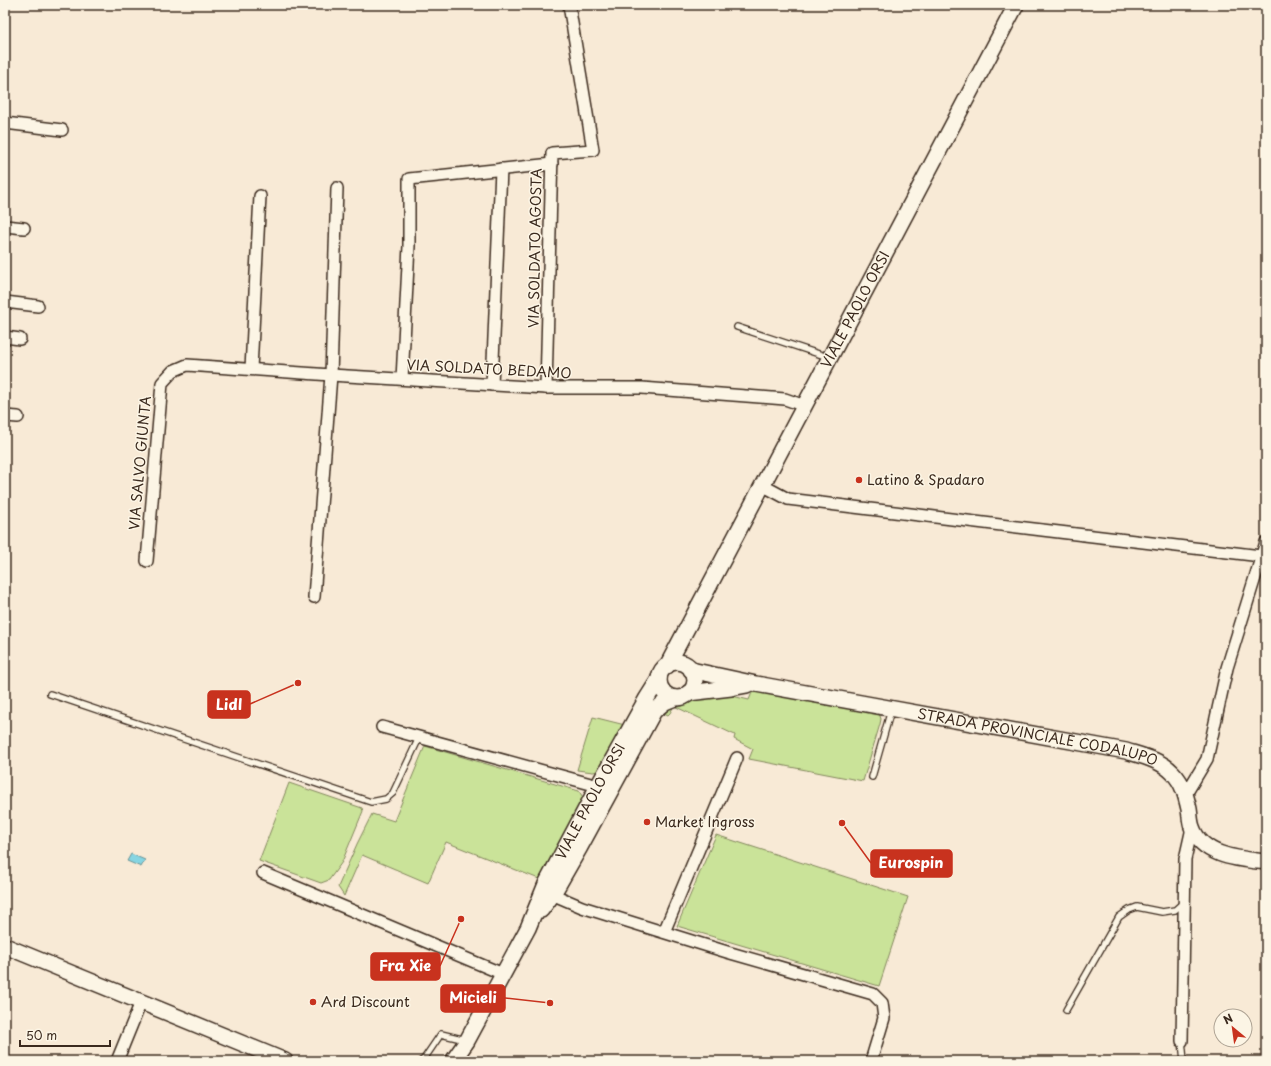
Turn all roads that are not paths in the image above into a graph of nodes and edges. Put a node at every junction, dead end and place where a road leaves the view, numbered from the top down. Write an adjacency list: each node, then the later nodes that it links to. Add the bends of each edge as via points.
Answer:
1 (570, 5): 5 (street, VIA SOLDATO AGOSTA, via 593,150 552,153)
2 (1016, 5): 16 (main road, VIALE PAOLO ORSI)
3 (5, 123): 4 (street)
4 (62, 130)
5 (552, 164): 6 (street); 22 (street, VIA SOLDATO AGOSTA)
6 (501, 169): 20 (street, via 409,179 409,246); 21 (street)
7 (337, 188): 19 (street)
8 (260, 196): 17 (street)
9 (5, 226): 10 (street)
10 (24, 228)
11 (5, 302): 12 (street)
12 (38, 306)
13 (737, 327): 16 (lane)
14 (5, 337): 15 (street)
15 (20, 338)
16 (830, 358): 23 (main road, VIALE PAOLO ORSI)
17 (251, 369): 18 (street, VIA SOLDATO BEDAMO, via 186,365); 19 (street, VIA SOLDATO BEDAMO)
18 (173, 371): 29 (street, VIA SALVO GIUNTA, via 162,383)
19 (331, 375): 20 (street, VIA SOLDATO BEDAMO); 30 (street)
20 (402, 379): 21 (street, VIA SOLDATO BEDAMO)
21 (492, 385): 22 (street, VIA SOLDATO BEDAMO)
22 (546, 388): 23 (street, VIA SOLDATO BEDAMO, via 642,388 785,399)
23 (805, 406): 26 (main road, VIALE PAOLO ORSI)
24 (5, 416): 25 (street)
25 (18, 417)
26 (762, 485): 28 (street, via 788,499); 31 (main road, VIALE PAOLO ORSI)
27 (1266, 542): 28 (street)
28 (1261, 556): 45 (street, via 1227,668 1207,758)
29 (146, 561)
30 (314, 597)
31 (693, 614): 32 (main road); 33 (main road, via 686,645 686,658)
32 (667, 666): 33 (main road, via 678,663); 34 (main road, via 661,671)
33 (690, 669): 35 (main road, STRADA PROVINCIALE CODALUPO); 37 (main road, via 694,682 692,688)
34 (659, 679): 37 (main road, via 663,692 668,696); 44 (main road, VIALE PAOLO ORSI)
35 (756, 684): 37 (main road, VIALE PAOLO ORSI); 38 (main road, STRADA PROVINCIALE CODALUPO)
36 (50, 694): 41 (lane, via 371,802 386,799 393,793)
37 (682, 695): 39 (main road, VIALE PAOLO ORSI, via 657,707)
38 (891, 708): 43 (lane); 45 (main road, STRADA PROVINCIALE CODALUPO, via 1126,751 1163,765 1180,781)
39 (645, 726): 44 (street, via 628,746 607,782); 47 (main road, VIALE PAOLO ORSI)
40 (382, 727): 41 (street)
41 (419, 738): 44 (street)
42 (737, 758): 52 (street)
43 (872, 777)
44 (598, 786): 47 (street, via 602,793 585,827); 50 (main road, VIALE PAOLO ORSI)
45 (1186, 794): 46 (main road, STRADA PROVINCIALE CODALUPO)
46 (1192, 828): 48 (main road, STRADA PROVINCIALE CODALUPO, via 1198,839 1222,854); 51 (street, via 1185,859)
47 (580, 847): 50 (main road, VIALE PAOLO ORSI)
48 (1266, 862)
49 (263, 873): 54 (street)
50 (548, 892): 52 (street, via 582,907); 54 (main road, VIALE PAOLO ORSI)
51 (1184, 902): 56 (lane, via 1175,910 1162,912 1137,907 1119,917); 57 (street)
52 (664, 932): 63 (street, via 873,994 882,1003 884,1018)
53 (5, 946): 55 (main road)
54 (503, 974): 58 (main road, VIALE PAOLO ORSI)
55 (141, 1002): 59 (street); 60 (main road)
56 (1066, 1010)
57 (1182, 1041): 64 (lane)
58 (462, 1050): 61 (lane, via 441,1034); 62 (main road, VIALE PAOLO ORSI)
59 (117, 1061)
60 (285, 1061)
61 (422, 1061)
62 (453, 1061)
63 (871, 1061)
64 (1184, 1061)

